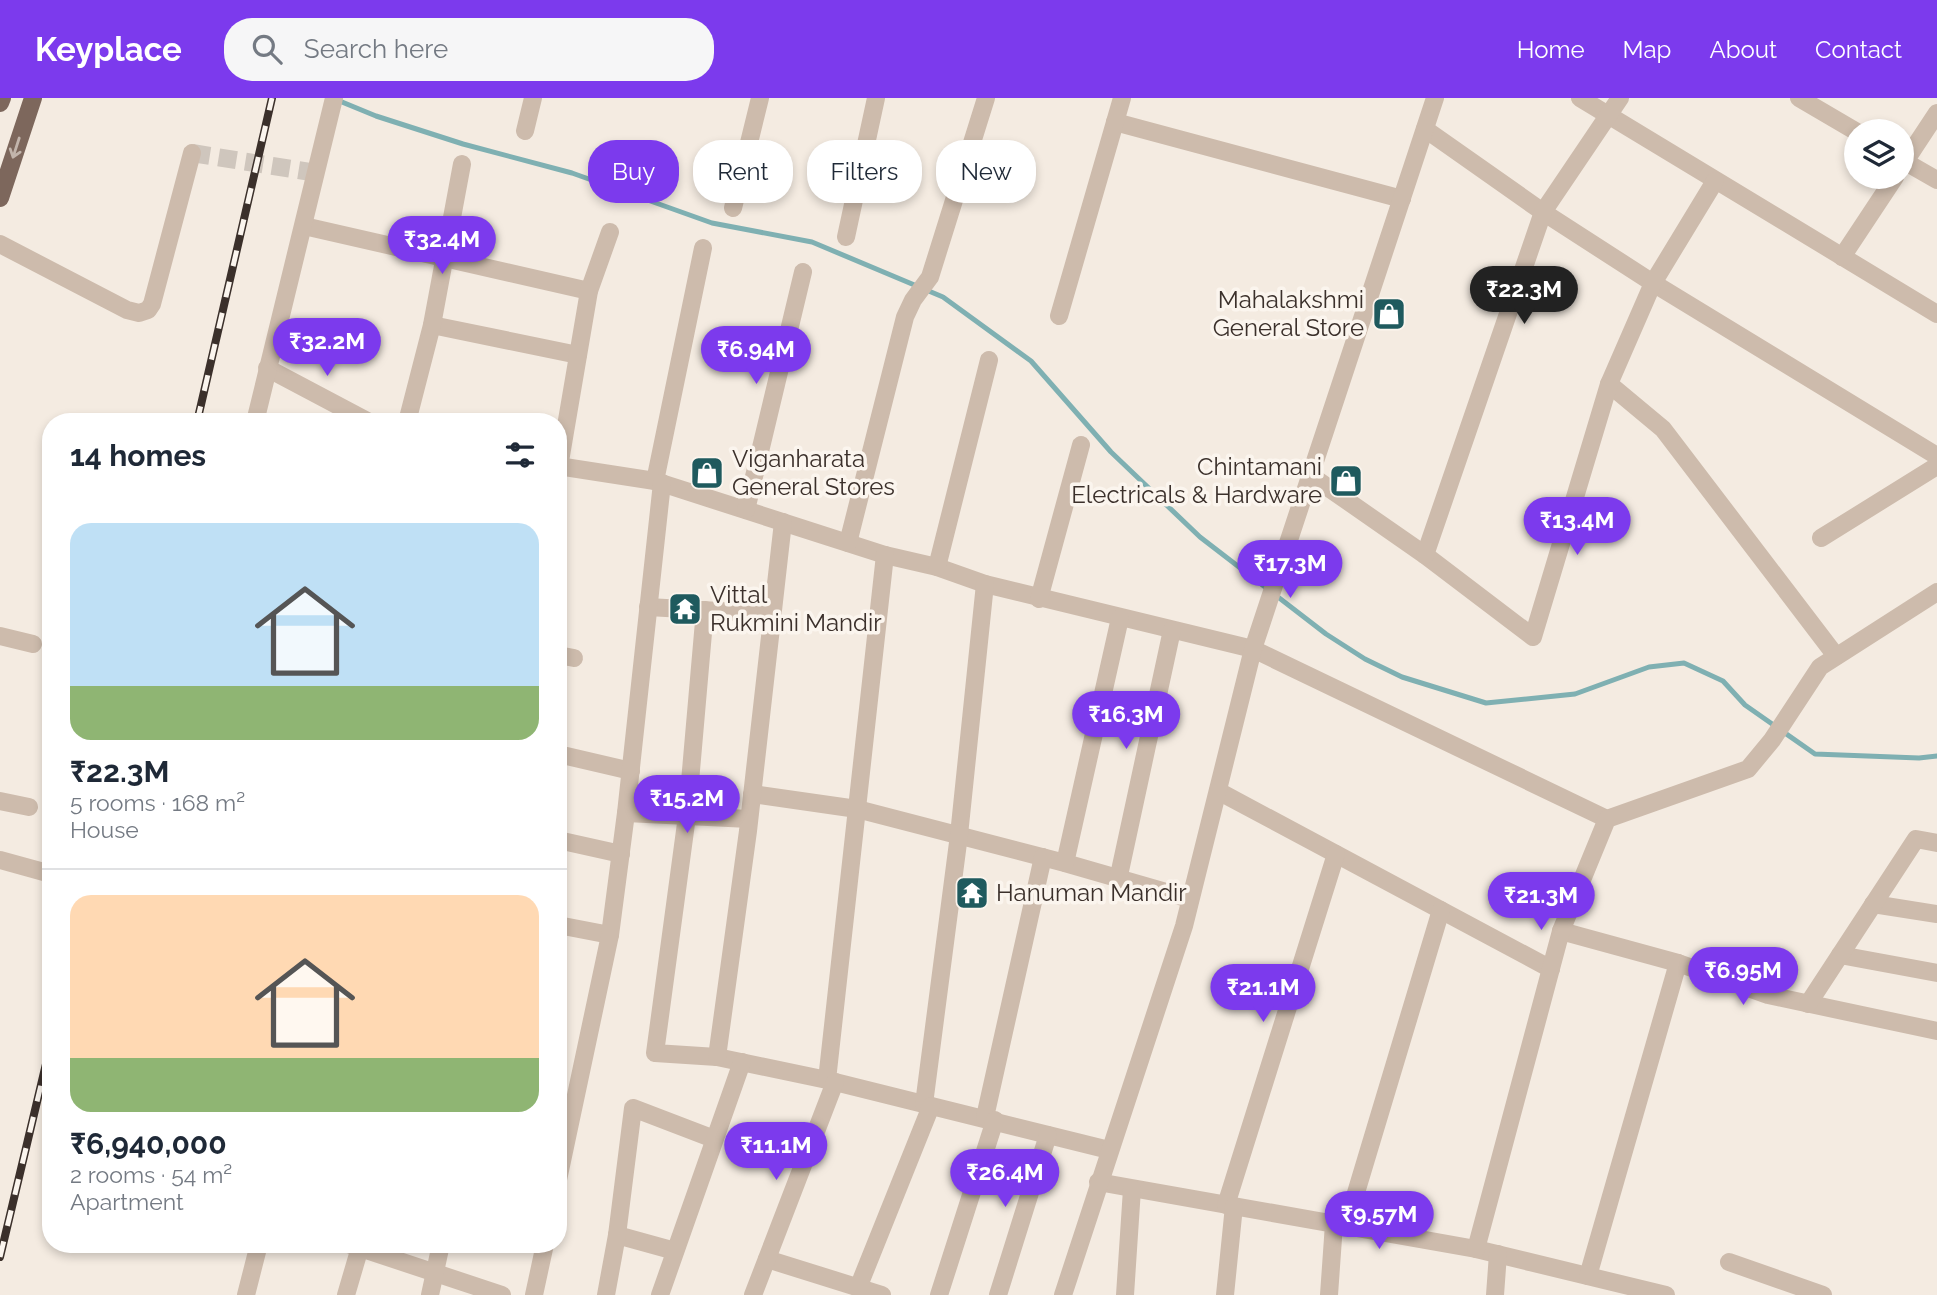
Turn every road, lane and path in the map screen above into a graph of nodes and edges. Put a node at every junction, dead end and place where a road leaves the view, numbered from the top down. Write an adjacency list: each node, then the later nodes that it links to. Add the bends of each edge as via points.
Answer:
1 (2, 98): 13 (main road)
2 (33, 98): 27 (main road, one-way to 27)
3 (334, 98): 31 (street)
4 (533, 98): 19 (street)
5 (760, 98): 29 (street)
6 (876, 98): 33 (street)
7 (986, 98): 61 (street, via 930,277 905,317)
8 (1122, 98): 16 (street)
9 (1435, 98): 18 (street)
10 (1580, 98): 15 (street)
11 (1620, 98): 15 (street)
12 (1799, 98): 17 (street)
13 (0, 103)
14 (1937, 113): 20 (street)
15 (1609, 117): 25 (street); 30 (street)
16 (1115, 122): 28 (street); 42 (street)
17 (1844, 124)
18 (1425, 129): 28 (street); 30 (street)
19 (525, 131)
20 (1914, 147)
21 (192, 153): 34 (street, via 148,310 127,310)
22 (462, 163): 36 (street)
23 (1914, 171): 24 (street)
24 (1937, 180)
25 (1716, 181): 37 (street); 39 (street)
26 (1886, 189): 37 (street)
27 (0, 198)
28 (1402, 199): 56 (street)
29 (733, 208)
30 (1543, 212): 39 (street); 63 (street)
31 (304, 226): 36 (street); 46 (street)
32 (610, 232): 40 (street)
33 (846, 237)
34 (0, 244)
35 (704, 248): 57 (street)
36 (446, 257): 40 (street); 43 (street)
37 (1842, 257): 41 (street)
38 (803, 272): 58 (street)
39 (1653, 283): 47 (street); 53 (street)
40 (589, 291): 44 (street)
41 (1937, 314)
42 (1059, 316)
43 (432, 325): 44 (street); 50 (street)
44 (578, 355): 51 (street)
45 (989, 360): 64 (street)
46 (267, 368): 48 (street); 49 (street)
47 (1609, 384): 63 (street, via 1533,637); 76 (street, via 1663,429)
48 (257, 413)
49 (352, 413)
50 (409, 413)
51 (567, 421)
52 (1080, 445): 67 (street)
53 (1937, 456)
54 (1937, 466): 60 (street)
55 (567, 470): 57 (street)
56 (1310, 475): 63 (street); 75 (street)
57 (658, 482): 58 (street); 68 (street)
58 (746, 510): 59 (street)
59 (783, 522): 61 (street); 70 (street)
60 (1821, 537)
61 (848, 542): 62 (street)
62 (885, 555): 64 (street); 83 (street)
63 (1425, 555)
64 (937, 567): 65 (street)
65 (985, 584): 67 (street); 88 (street)
66 (1937, 592): 76 (street)
67 (1038, 598): 71 (street)
68 (648, 607): 69 (street); 78 (street)
69 (705, 610): 70 (street); 85 (street)
70 (773, 614): 80 (street)
71 (1120, 618): 72 (street); 95 (street)
72 (1172, 630): 75 (street); 97 (street)
73 (0, 636): 74 (street)
74 (33, 644)
75 (1253, 649): 79 (street); 87 (street)
76 (1836, 656): 87 (street, via 1820,667 1748,769)
77 (567, 756): 78 (street)
78 (631, 771): 84 (street)
79 (1218, 791): 92 (street); 98 (street)
80 (752, 794): 83 (street); 86 (street)
81 (0, 801): 82 (street)
82 (29, 807)
83 (857, 809): 88 (street); 113 (street)
84 (626, 813): 85 (street); 91 (street)
85 (687, 816): 86 (street); 111 (street, via 655,1053)
86 (750, 819): 111 (street)
87 (1607, 819): 103 (street)
88 (959, 835): 93 (street); 114 (street)
89 (567, 842): 91 (street)
90 (1937, 843): 99 (street, via 1916,839)
91 (621, 854): 104 (street)
92 (1336, 854): 100 (street); 122 (street)
93 (1043, 857): 95 (street); 115 (street)
94 (0, 860): 96 (street)
95 (1065, 863): 97 (street)
96 (42, 872)
97 (1118, 880): 98 (street)
98 (1190, 900): 119 (street)
99 (1873, 904): 101 (street); 105 (street)
100 (1441, 910): 107 (street); 123 (street)
101 (1937, 914)
102 (567, 927): 104 (street)
103 (1561, 932): 106 (street); 107 (street)
104 (610, 935): 117 (street)
105 (1840, 955): 108 (street); 109 (street)
106 (1678, 963): 109 (street); 136 (street)
107 (1551, 969): 125 (street)
108 (1937, 973)
109 (1808, 1004): 110 (street)
110 (1937, 1031)
111 (717, 1058): 112 (street)
112 (741, 1062): 113 (street); 118 (street)
113 (831, 1081): 114 (street); 133 (street)
114 (927, 1105): 115 (street); 137 (street)
115 (990, 1119): 116 (street); 147 (street)
116 (1048, 1135): 119 (street); 148 (street)
117 (567, 1138)
118 (714, 1139): 124 (street, via 633,1108); 126 (street)
119 (1109, 1150): 120 (street)
120 (1098, 1182): 121 (street); 149 (street)
121 (1132, 1188): 122 (street); 150 (street)
122 (1230, 1205): 123 (street); 151 (street)
123 (1340, 1225): 125 (street); 152 (street)
124 (617, 1235): 126 (street); 143 (street)
125 (1476, 1249): 132 (street)
126 (675, 1251): 144 (street)
127 (257, 1253): 138 (street)
128 (355, 1253): 139 (street)
129 (376, 1253): 135 (street)
130 (440, 1253): 135 (street)
131 (543, 1253): 142 (street)
132 (1498, 1254): 136 (street); 153 (street)
133 (767, 1259): 137 (street); 145 (street)
134 (1729, 1262): 155 (street)
135 (435, 1273): 140 (street); 141 (street)
136 (1593, 1283): 154 (street)
137 (858, 1288): 146 (street)
138 (246, 1295)
139 (346, 1295)
140 (429, 1295)
141 (502, 1295)
142 (534, 1295)
143 (606, 1295)
144 (660, 1295)
145 (753, 1295)
146 (882, 1295)
147 (939, 1295)
148 (998, 1295)
149 (1063, 1295)
150 (1125, 1295)
151 (1225, 1295)
152 (1329, 1295)
153 (1495, 1295)
154 (1666, 1295)
155 (1823, 1295)

